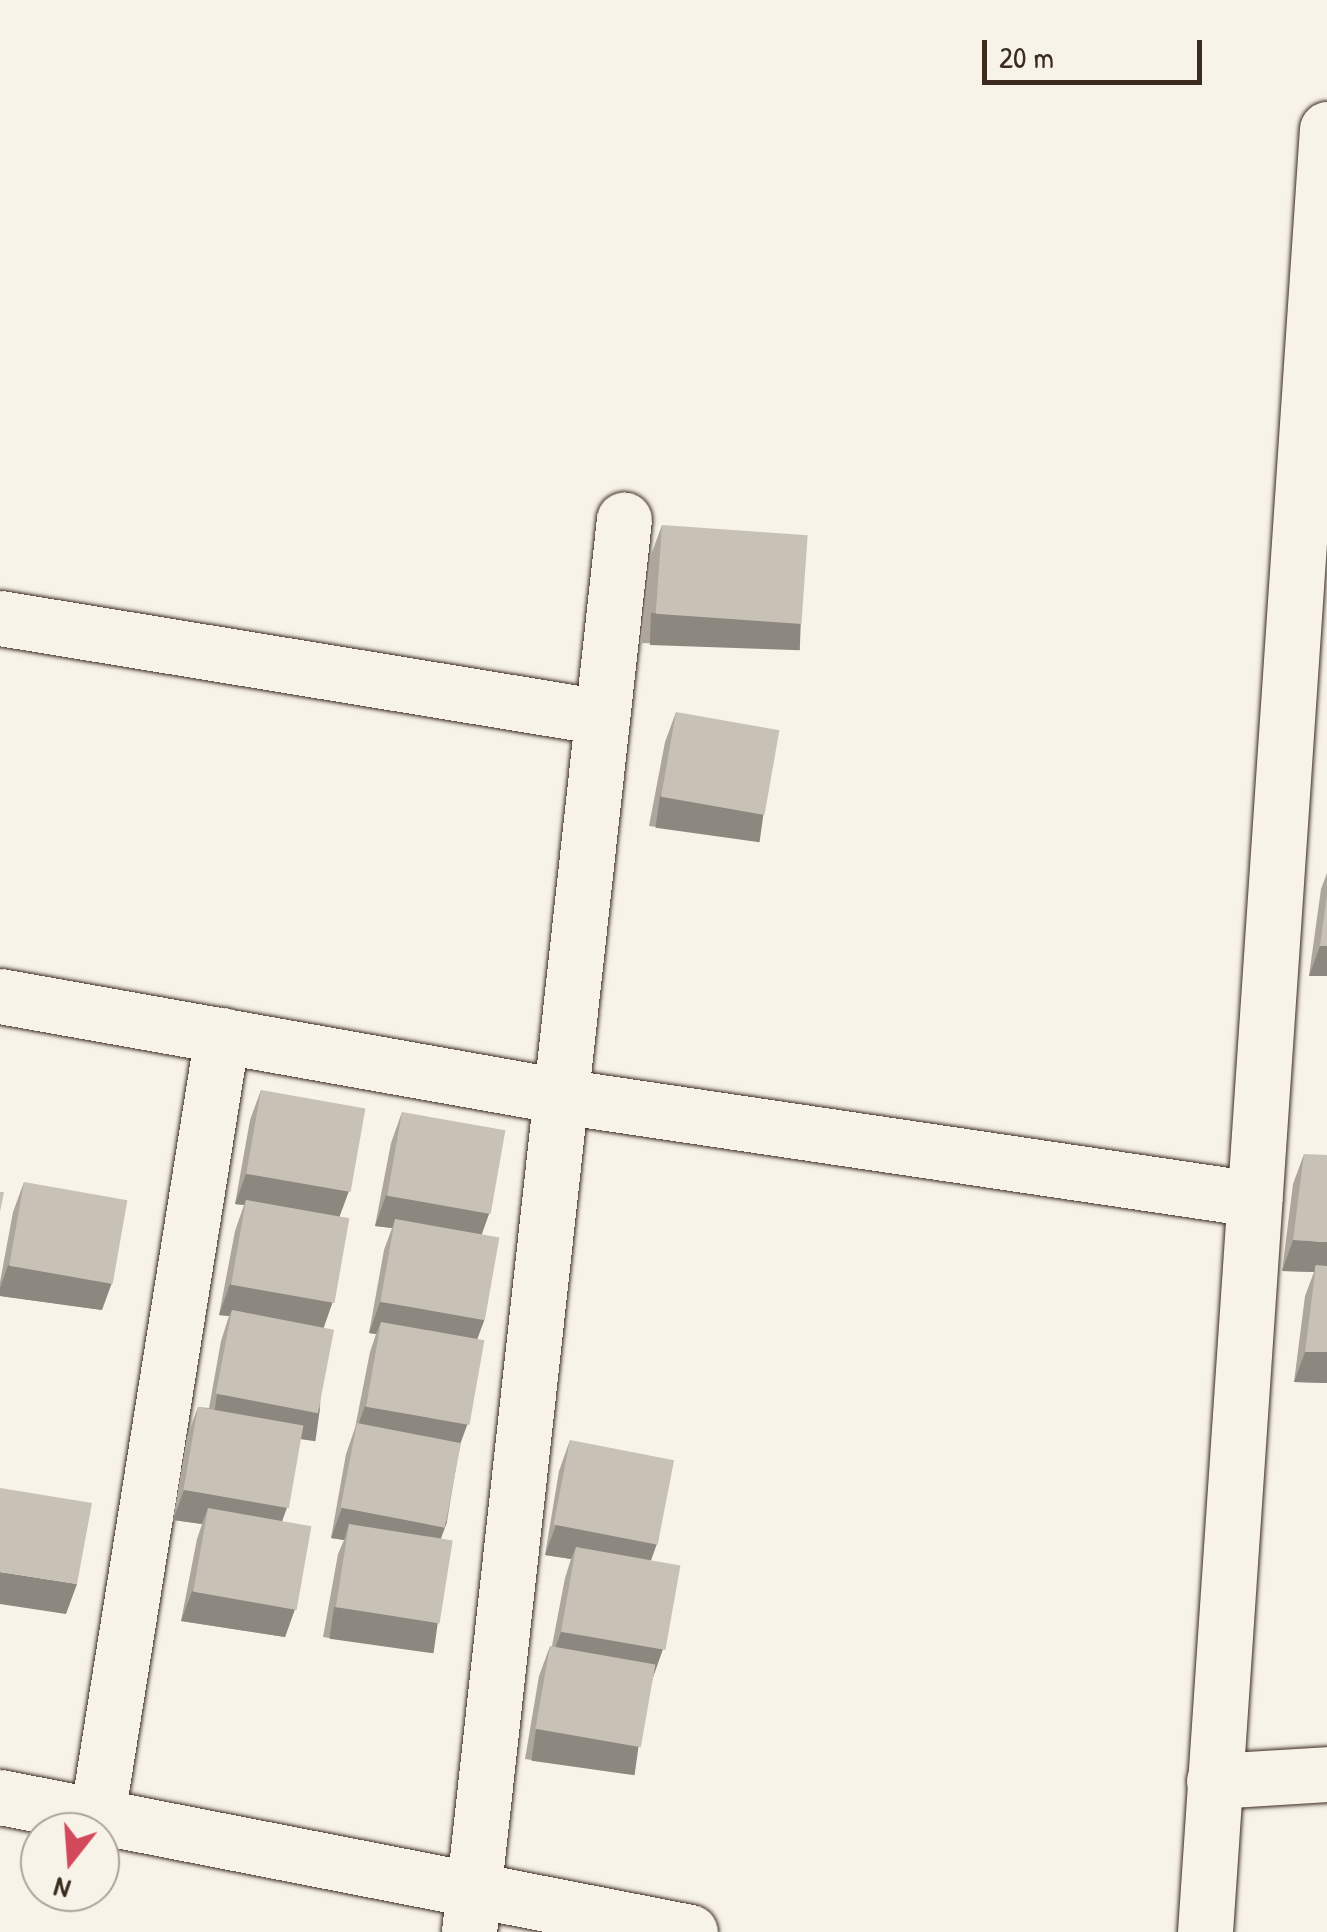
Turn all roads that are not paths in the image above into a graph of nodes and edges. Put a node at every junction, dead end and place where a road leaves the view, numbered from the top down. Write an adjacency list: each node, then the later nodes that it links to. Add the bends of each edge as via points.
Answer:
1 (1327, 129): 5 (street)
2 (624, 519): 4 (street)
3 (0, 618): 4 (street)
4 (602, 716): 8 (street)
5 (1303, 843): 9 (street)
6 (0, 996): 7 (street)
7 (222, 1036): 8 (street); 14 (street)
8 (560, 1096): 9 (street); 16 (street)
9 (1254, 1199): 11 (street)
10 (1327, 1774): 11 (street)
11 (1214, 1781): 18 (street)
12 (0, 1797): 13 (street)
13 (77, 1812)
14 (98, 1812)
15 (120, 1822): 16 (street)
16 (471, 1911): 17 (street)
17 (690, 1932)
18 (1205, 1932)

